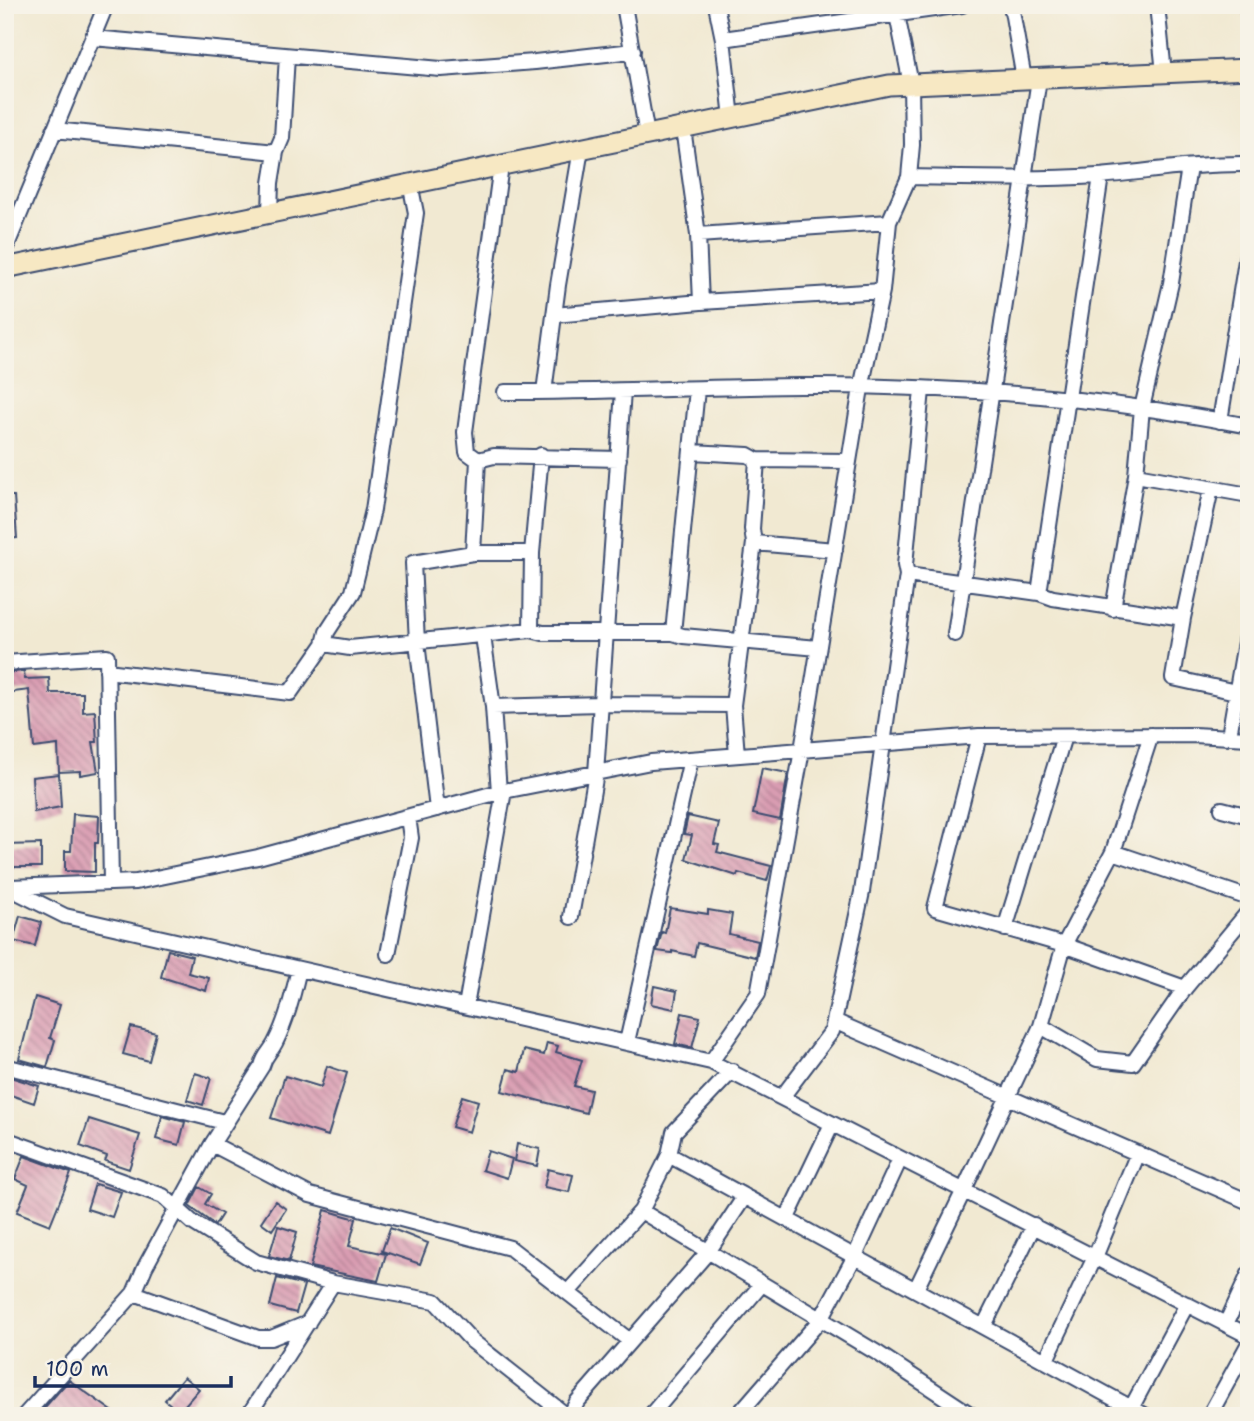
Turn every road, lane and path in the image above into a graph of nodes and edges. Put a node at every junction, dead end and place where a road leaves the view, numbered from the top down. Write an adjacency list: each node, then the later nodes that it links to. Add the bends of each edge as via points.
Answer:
1 (106, 5): 10 (street)
2 (624, 5): 12 (street)
3 (716, 5): 11 (street)
4 (962, 5): 8 (street)
5 (1011, 5): 16 (street)
6 (1157, 5): 15 (street)
7 (1247, 5): 9 (street)
8 (896, 10): 11 (street); 17 (street)
9 (1249, 25)
10 (93, 38): 13 (street); 20 (street)
11 (723, 38): 18 (street)
12 (634, 51): 13 (street, via 441,69); 21 (street)
13 (287, 56): 23 (street, via 282,138)
14 (1249, 69): 15 (street)
15 (1164, 73): 16 (street)
16 (1031, 79): 17 (street); 29 (street)
17 (911, 84): 18 (street); 28 (street)
18 (732, 118): 19 (street)
19 (683, 128): 21 (street); 33 (street)
20 (54, 130): 23 (street); 35 (street)
21 (647, 135): 22 (street)
22 (581, 149): 25 (street); 39 (street)
23 (276, 152): 31 (street)
24 (1249, 164): 26 (street)
25 (501, 165): 30 (street); 54 (street, via 465,432 467,452)
26 (1189, 167): 27 (street); 48 (street, via 1171,283)
27 (1101, 176): 29 (street); 47 (street)
28 (909, 177): 29 (street); 32 (street)
29 (1025, 180): 46 (street)
30 (410, 183): 31 (street); 78 (street, via 416,213 373,510 353,592)
31 (270, 212): 36 (street)
32 (889, 222): 33 (street); 37 (street)
33 (698, 235): 38 (street)
34 (1249, 242): 49 (street)
35 (5, 250)
36 (5, 268)
37 (882, 291): 38 (street); 40 (street)
38 (701, 302): 39 (street)
39 (554, 315): 45 (street)
40 (861, 388): 41 (street); 42 (street); 56 (street)
41 (697, 389): 43 (street); 51 (street)
42 (922, 390): 46 (street); 64 (street)
43 (623, 391): 45 (street); 53 (street)
44 (505, 392): 45 (street)
45 (544, 392)
46 (991, 394): 47 (street); 65 (street)
47 (1066, 400): 48 (street); 66 (street)
48 (1142, 408): 49 (street); 57 (street)
49 (1220, 421): 50 (street)
50 (1249, 426)
51 (692, 452): 55 (street); 72 (street)
52 (541, 456): 53 (street); 54 (street); 62 (street)
53 (619, 458): 71 (street)
54 (478, 460): 63 (street)
55 (757, 460): 56 (street); 60 (street)
56 (849, 461): 61 (street)
57 (1136, 475): 58 (street); 67 (street)
58 (1211, 489): 59 (street); 68 (street)
59 (1249, 495)
60 (754, 543): 61 (street); 77 (street)
61 (835, 550): 79 (street)
62 (531, 553): 63 (street); 70 (street)
63 (473, 554): 76 (street, via 413,563)
64 (907, 575): 65 (street); 91 (street)
65 (961, 583): 66 (street); 73 (street)
66 (1039, 593): 67 (street)
67 (1113, 609): 68 (street)
68 (1183, 618): 82 (street, via 1173,678)
69 (1249, 619): 75 (street)
70 (531, 630): 71 (street); 74 (street)
71 (604, 633): 72 (street); 83 (street)
72 (673, 633): 77 (street)
73 (955, 634)
74 (483, 636): 76 (street); 85 (street)
75 (1247, 639): 82 (street)
76 (417, 642): 78 (street, via 350,648); 97 (street)
77 (742, 642): 79 (street); 84 (street)
78 (324, 644): 81 (street, via 290,693)
79 (818, 648): 92 (street)
80 (5, 663): 81 (street, via 107,656)
81 (107, 671): 102 (street)
82 (1236, 692): 89 (street)
83 (600, 704): 84 (street); 85 (street); 95 (street)
84 (733, 705): 93 (street)
85 (493, 707): 96 (street)
86 (1151, 735): 88 (street); 89 (street); 101 (street)
87 (979, 736): 88 (street); 91 (street); 107 (street, via 935,908)
88 (1064, 736): 107 (street)
89 (1229, 736): 90 (street)
90 (1249, 738)
91 (883, 743): 92 (street); 113 (street, via 862,891)
92 (802, 750): 93 (street); 116 (street, via 758,994)
93 (737, 755): 94 (street)
94 (691, 759): 95 (street); 115 (street)
95 (596, 773): 96 (street); 106 (street)
96 (502, 791): 97 (street); 112 (street)
97 (437, 809): 100 (street)
98 (1222, 809): 99 (street)
99 (1249, 816)
100 (408, 817): 102 (street, via 258,857); 109 (street, via 411,838)
101 (1113, 852): 104 (street); 108 (street)
102 (111, 883): 103 (street)
103 (6, 887): 110 (street, via 65,916)
104 (1249, 898)
105 (1249, 911): 111 (street)
106 (570, 917)
107 (1005, 929): 108 (street)
108 (1064, 945): 111 (street); 114 (street)
109 (388, 954)
110 (299, 969): 112 (street); 121 (street, via 274,1045)
111 (1185, 988): 114 (street, via 1133,1063 1097,1059)
112 (466, 1006): 115 (street)
113 (834, 1021): 119 (street, via 832,1031); 120 (street)
114 (1041, 1026): 120 (street)
115 (627, 1042): 116 (street)
116 (711, 1062): 118 (street)
117 (5, 1066): 121 (street)
118 (732, 1071): 119 (street); 126 (street, via 674,1132)
119 (782, 1097): 122 (street)
120 (1008, 1097): 125 (street); 128 (street)
121 (225, 1122): 124 (street)
122 (832, 1124): 127 (street); 133 (street)
123 (5, 1139): 131 (street, via 163,1196)
124 (212, 1144): 131 (street); 142 (street, via 310,1195 510,1248)
125 (1138, 1153): 130 (street); 137 (street)
126 (669, 1155): 129 (street); 132 (street)
127 (901, 1159): 128 (street); 136 (street)
128 (964, 1190): 134 (street); 141 (street)
129 (745, 1196): 133 (street); 135 (street)
130 (1249, 1202)
131 (177, 1208): 139 (street, via 256,1262); 143 (street)
132 (641, 1211): 135 (street); 142 (street)
133 (787, 1219): 136 (street)
134 (1034, 1225): 137 (street); 148 (street)
135 (708, 1252): 140 (street); 150 (street)
136 (855, 1256): 141 (street); 145 (street)
137 (1095, 1256): 144 (street); 152 (street)
138 (1249, 1274): 147 (street)
139 (333, 1283): 146 (street); 156 (street, via 435,1301 472,1341)
140 (762, 1284): 145 (street); 157 (street)
141 (916, 1289): 148 (street)
142 (568, 1292): 150 (street)
143 (134, 1293): 146 (street, via 258,1339); 154 (street)
144 (1187, 1304): 147 (street); 153 (street)
145 (821, 1320): 158 (street); 159 (street)
146 (308, 1324): 155 (street)
147 (1226, 1324): 149 (street)
148 (984, 1326): 152 (street)
149 (1249, 1336)
150 (630, 1341): 156 (street)
151 (1249, 1343): 161 (street)
152 (1046, 1360): 153 (street)
153 (1130, 1411): 160 (street)
154 (24, 1416)
155 (248, 1416)
156 (568, 1416)
157 (650, 1416)
158 (737, 1416)
159 (973, 1416)
160 (1146, 1416)
161 (1209, 1416)

